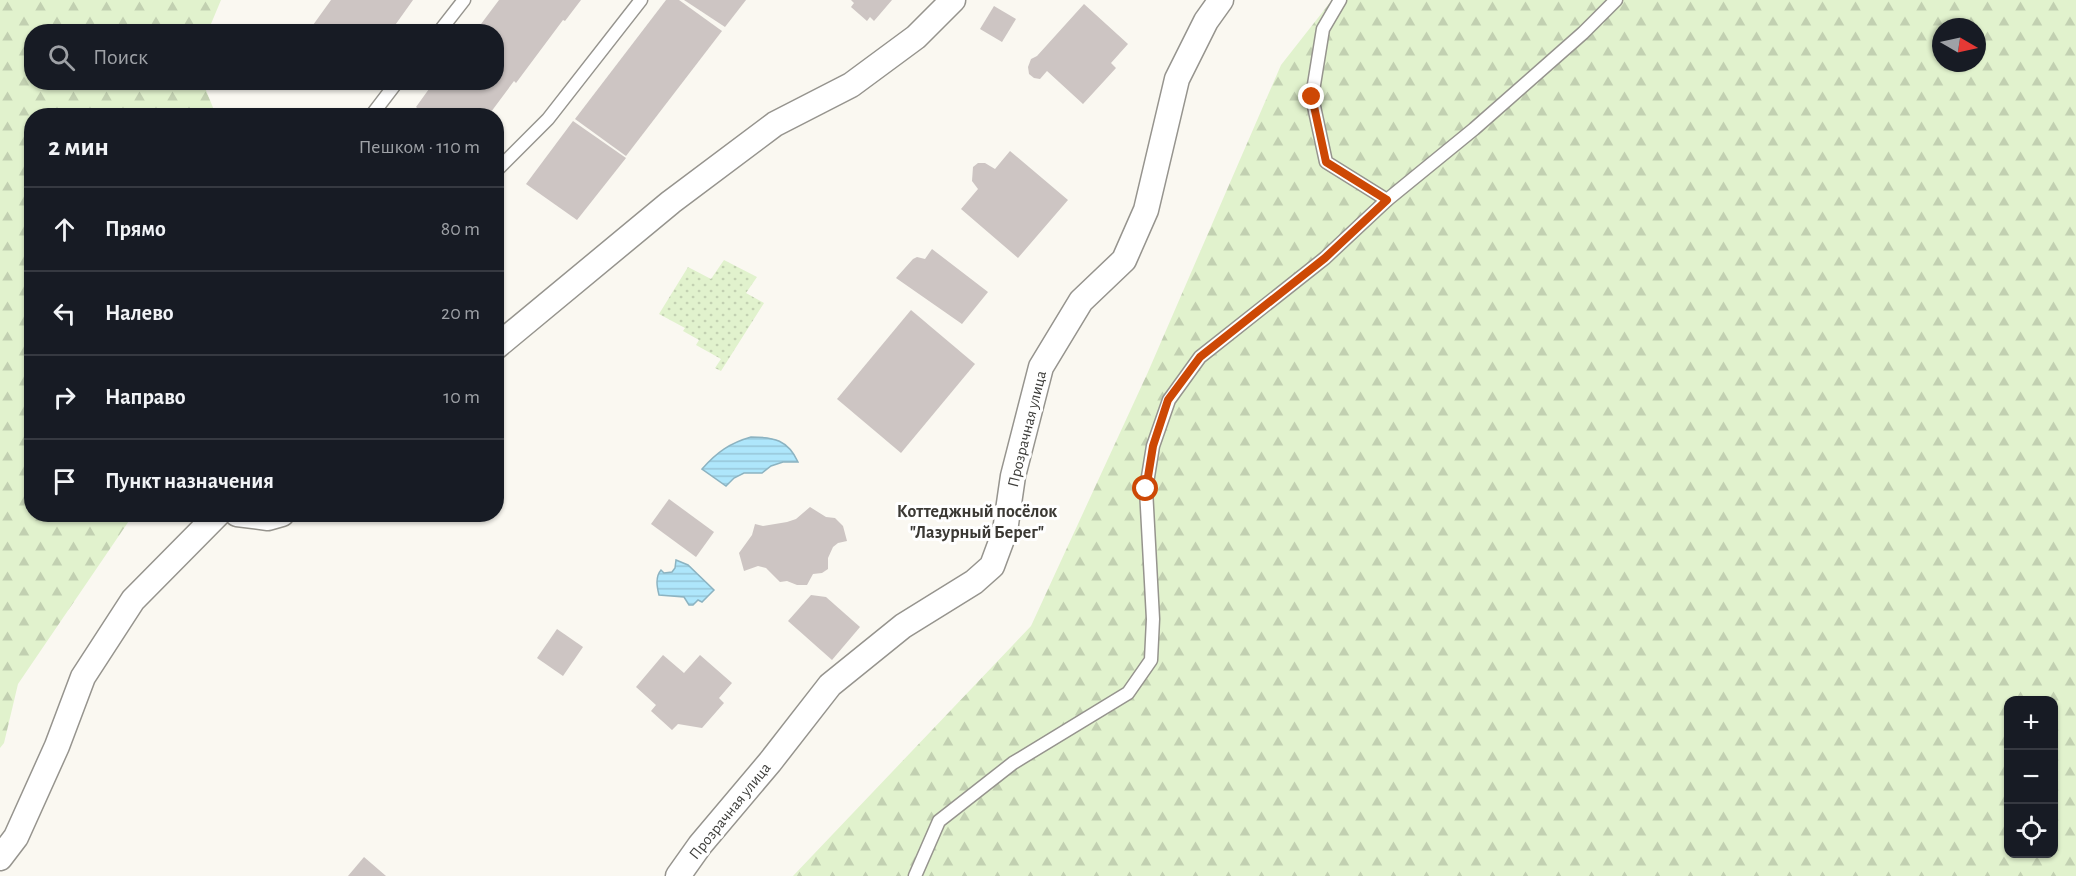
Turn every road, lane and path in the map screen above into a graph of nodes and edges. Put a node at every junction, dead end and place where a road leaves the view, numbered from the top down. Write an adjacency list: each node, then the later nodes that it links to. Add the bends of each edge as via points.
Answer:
1 (464, 0): 7 (lane)
2 (641, 0): 10 (lane, via 548,119)
3 (953, 0): 12 (street, via 916,37 851,85 775,124 671,202)
4 (1221, 0): 15 (street, Прозрачная улица, via 1206,21 1178,79 1146,210 1124,260 1081,301 1041,367 1013,476 1005,531 992,566 974,582 903,626 830,685)
5 (1340, 0): 11 (lane, via 1323,29 1312,97 1326,162)
6 (1616, 0): 11 (lane, via 1474,129)
7 (445, 24)
8 (391, 90): 9 (lane)
9 (377, 108)
10 (504, 163)
11 (1387, 200): 16 (lane, via 1325,258 1200,357 1168,400 1153,446 1146,489 1153,619 1151,660 1128,693 1013,763 939,821)
12 (504, 340)
13 (210, 522): 14 (street, via 133,600 83,677 16,837)
14 (0, 858)
15 (678, 876)
16 (915, 876)

